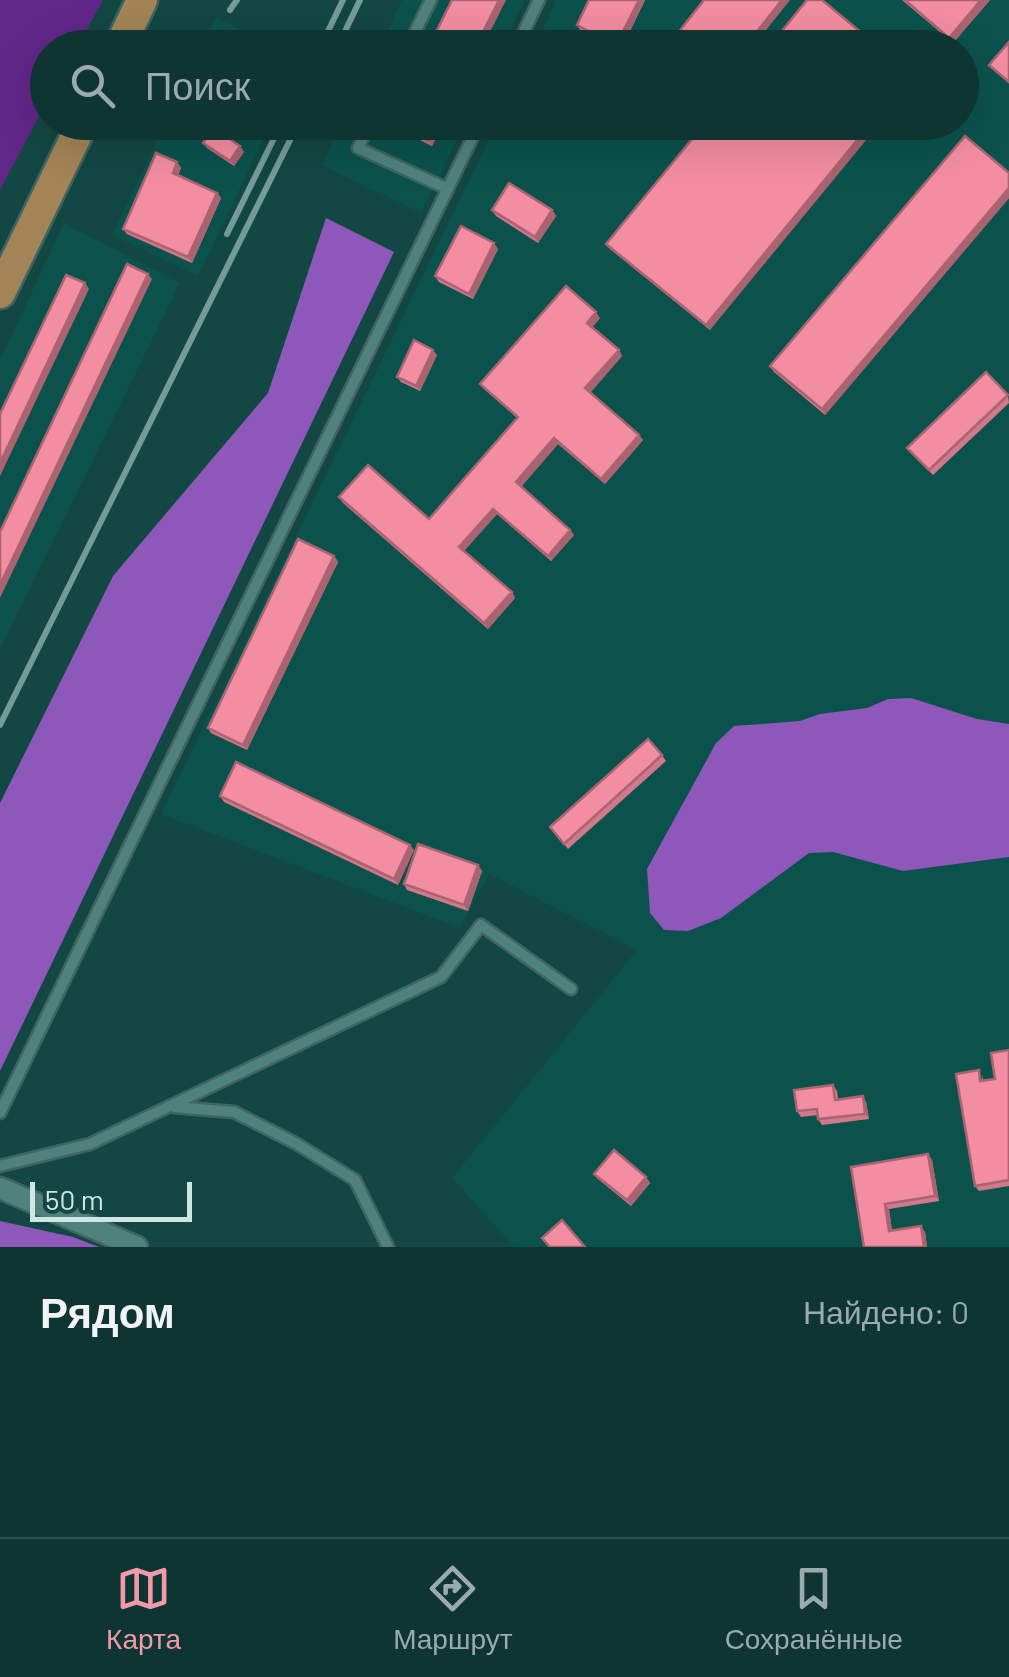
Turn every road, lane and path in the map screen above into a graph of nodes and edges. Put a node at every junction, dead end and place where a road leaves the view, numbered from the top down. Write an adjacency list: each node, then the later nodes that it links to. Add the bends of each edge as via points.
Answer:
1 (142, 0): 4 (highway)
2 (431, 0): 5 (lane)
3 (539, 0): 6 (lane)
4 (128, 30)
5 (417, 30)
6 (525, 30)
7 (73, 140): 11 (highway)
8 (362, 140): 10 (lane, via 358,148)
9 (471, 140): 10 (lane)
10 (448, 188): 14 (lane)
11 (0, 293)
12 (571, 989): 13 (lane, via 485,920 441,976)
13 (173, 1107): 15 (lane, via 90,1144); 18 (lane, via 234,1112 355,1180)
14 (0, 1112)
15 (0, 1166)
16 (0, 1188): 17 (street)
17 (137, 1247)
18 (388, 1247)

